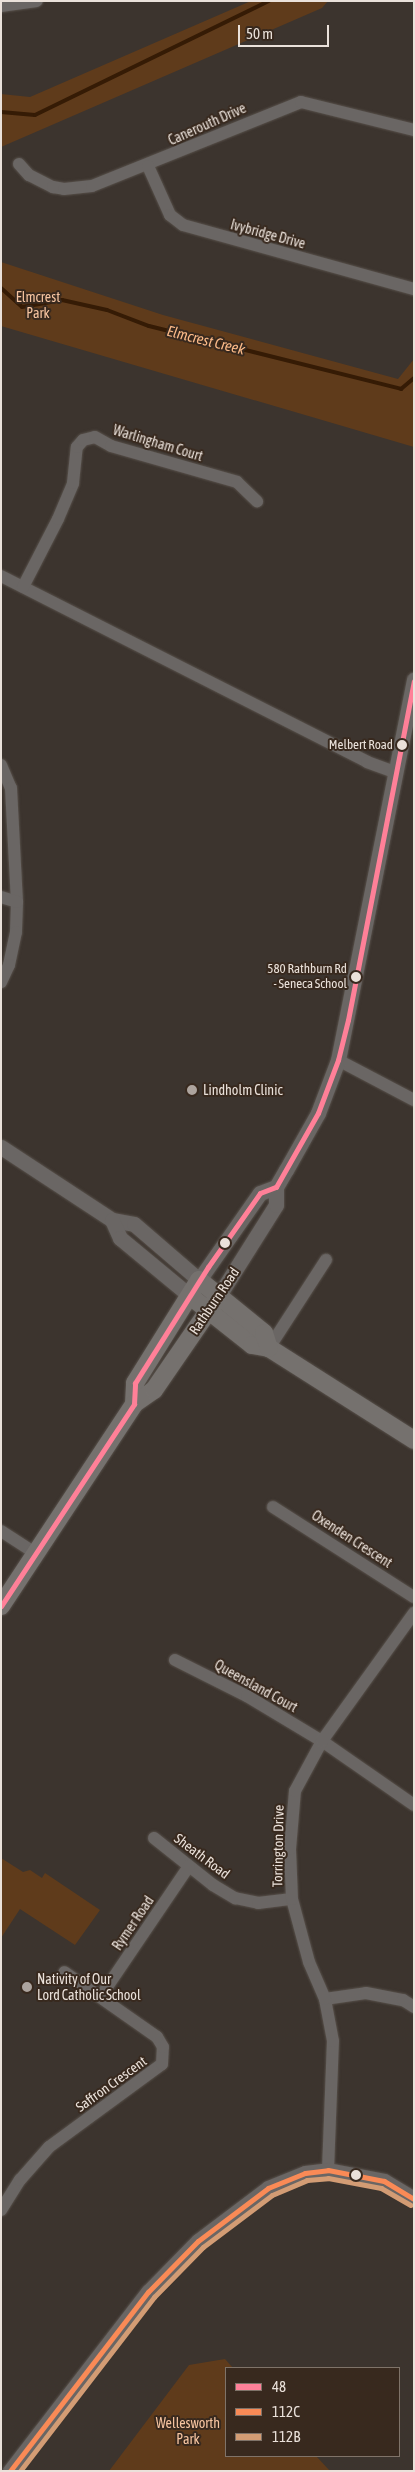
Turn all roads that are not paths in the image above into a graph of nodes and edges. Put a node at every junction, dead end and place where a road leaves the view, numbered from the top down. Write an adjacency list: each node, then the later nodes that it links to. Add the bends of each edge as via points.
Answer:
1 (37, 1): 2 (street)
2 (1, 6)
3 (414, 130): 5 (street, Canerouth Drive, via 302,102)
4 (19, 164): 5 (street, Canerouth Drive, via 39,181 64,189 92,186)
5 (148, 166): 6 (street, Ivybridge Drive, via 170,215 183,225)
6 (414, 289)
7 (257, 501): 9 (street, Warlingham Court, via 237,482 111,446 95,437 83,440 75,455 73,483)
8 (1, 576): 9 (street)
9 (23, 587): 12 (street, via 367,762)
10 (414, 680): 12 (street, Rathburn Road)
11 (1, 765): 14 (street, via 11,788)
12 (395, 772): 16 (street, Rathburn Road, via 364,944)
13 (1, 897): 14 (street)
14 (17, 902): 15 (street, via 16,932 9,965)
15 (1, 982)
16 (338, 1060): 17 (street); 19 (street, Rathburn Road, via 318,1113)
17 (414, 1100)
18 (1, 1147): 20 (street)
19 (276, 1187): 22 (street, Rathburn Road, via 260,1193); 24 (street, Rathburn Road, via 276,1205)
20 (112, 1220): 22 (street, via 134,1224); 23 (street, via 120,1238)
21 (326, 1260): 25 (street)
22 (200, 1280): 23 (main road, Rathburn Road); 24 (main road)
23 (190, 1296): 24 (main road); 26 (main road, Rathburn Road, via 135,1383)
24 (213, 1304): 25 (main road, via 252,1345); 26 (main road, Rathburn Road, via 154,1390)
25 (269, 1348): 27 (main road)
26 (134, 1404): 30 (main road, Rathburn Road)
27 (414, 1440)
28 (273, 1507): 31 (street, Oxenden Crescent)
29 (1, 1531): 30 (street)
30 (35, 1553): 32 (main road, Rathburn Road)
31 (414, 1597)
32 (1, 1606)
33 (414, 1613): 35 (street, Torrington Drive)
34 (175, 1660): 35 (street, Queensland Court, via 247,1696)
35 (322, 1741): 36 (street, Queensland Court); 39 (street, Torrington Drive, via 295,1791 290,1849)
36 (414, 1805)
37 (154, 1838): 38 (street, Sheath Road)
38 (189, 1866): 39 (street, Sheath Road, via 235,1898 258,1903); 41 (street, Rymer Road)
39 (292, 1899): 42 (street, Torrington Drive, via 309,1962)
40 (64, 1972): 41 (street, Saffron Crescent)
41 (101, 1996): 46 (street, Saffron Crescent, via 157,2037 163,2047 162,2064 49,2147 20,2180)
42 (325, 1999): 43 (street, via 366,1993 403,2000); 44 (street, Torrington Drive, via 333,2042)
43 (414, 2007)
44 (328, 2170): 45 (street, via 384,2181); 47 (street, via 305,2173 268,2188 198,2241 148,2292)
45 (414, 2199)
46 (1, 2210)
47 (10, 2471)

